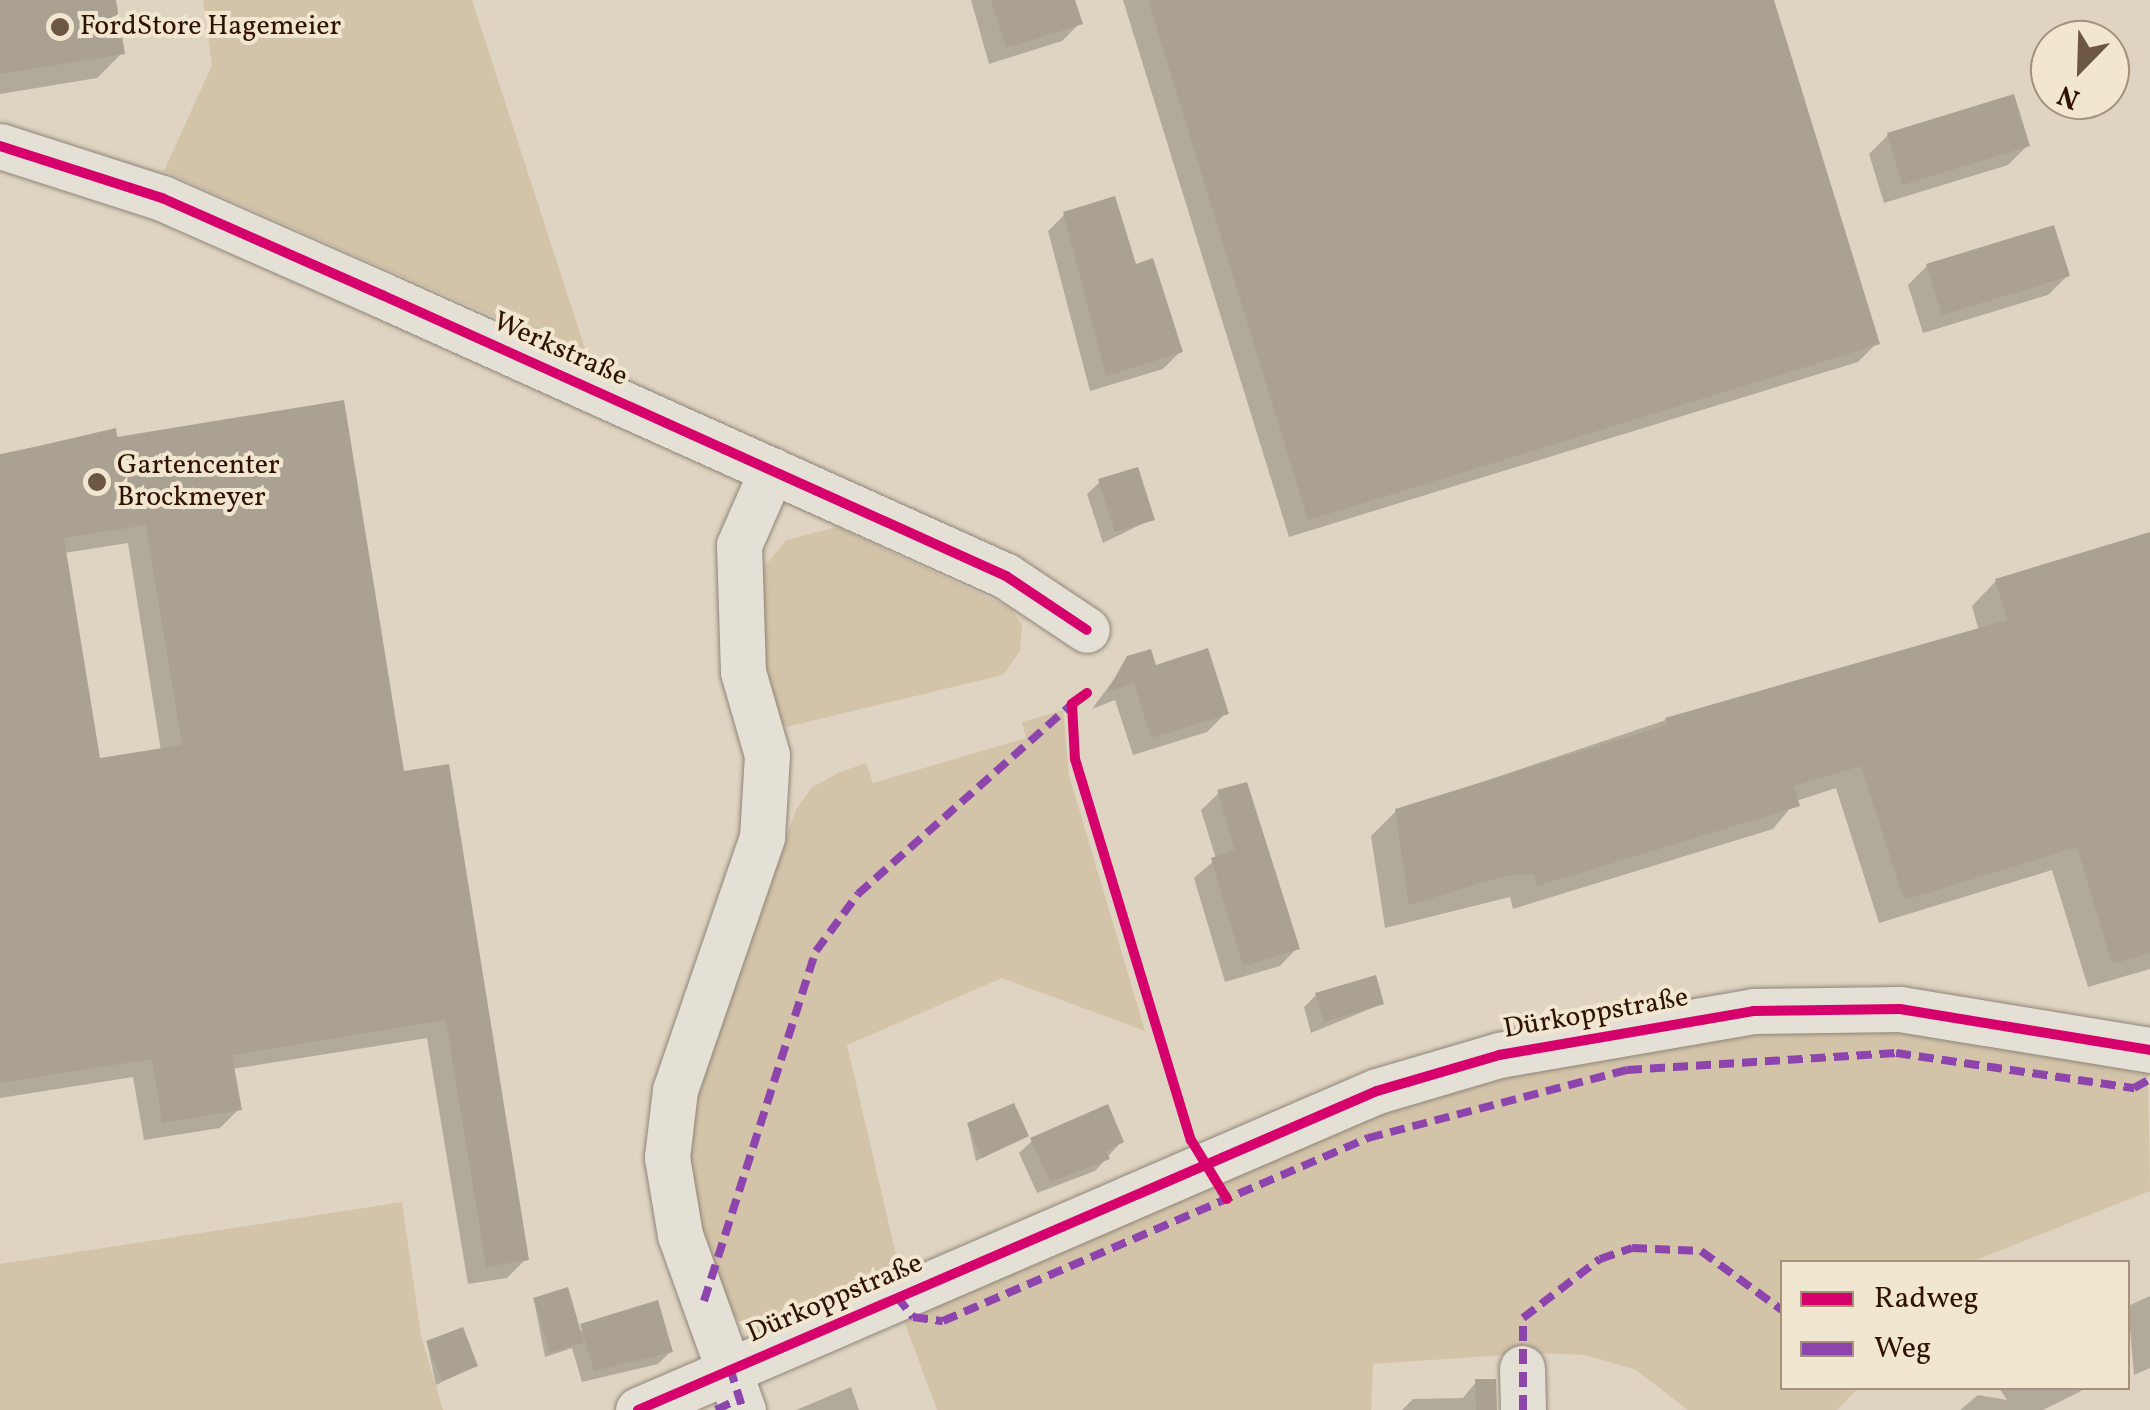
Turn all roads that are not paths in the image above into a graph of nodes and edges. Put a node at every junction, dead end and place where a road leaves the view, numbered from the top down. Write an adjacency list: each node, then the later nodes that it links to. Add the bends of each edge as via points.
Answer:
1 (0, 146): 2 (street, Werkstraße, via 162,198)
2 (772, 470): 3 (street, Werkstraße, via 1006,576); 5 (street, via 738,546 743,672 767,755 762,837 675,1090 667,1157 680,1235)
3 (1087, 630)
4 (2150, 1050): 5 (street, Dürkoppstraße, via 1882,1010 1752,1011 1499,1055 1377,1092)
5 (736, 1389): 6 (street, Dürkoppstraße)
6 (638, 1410)

